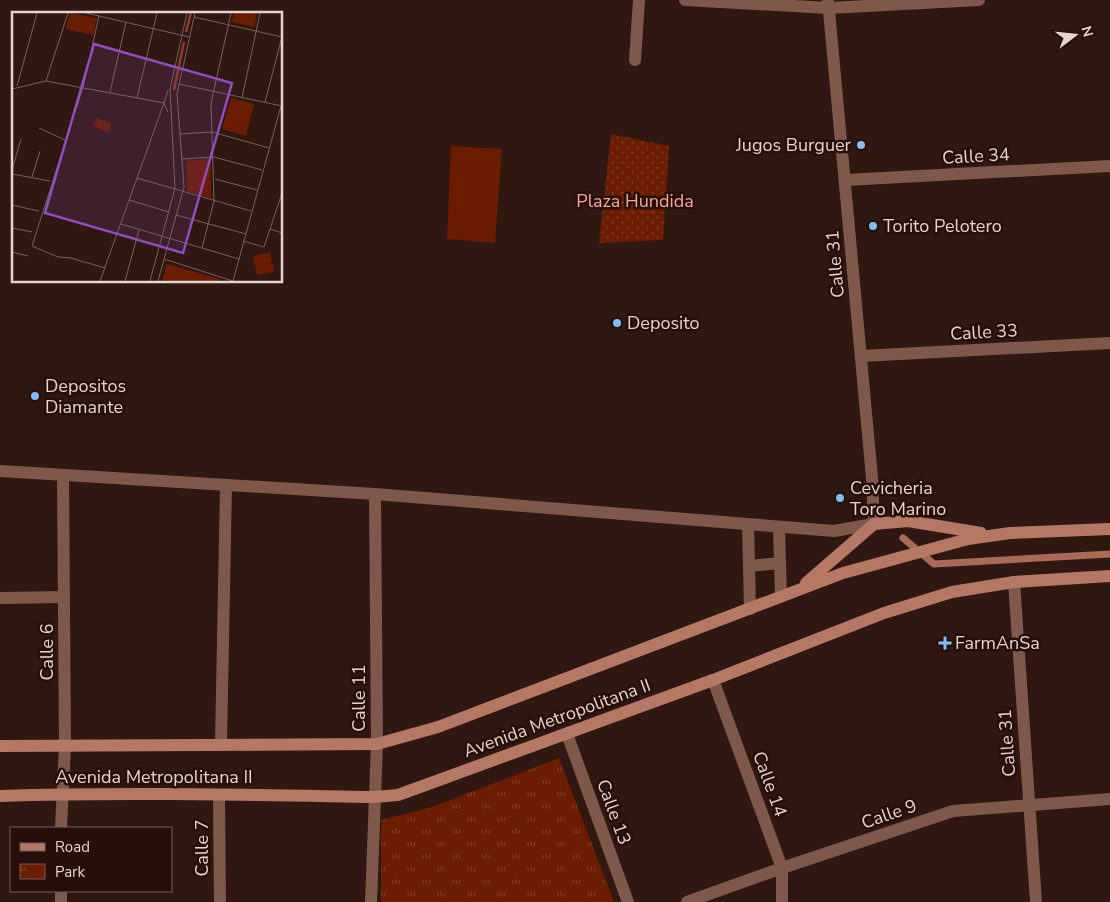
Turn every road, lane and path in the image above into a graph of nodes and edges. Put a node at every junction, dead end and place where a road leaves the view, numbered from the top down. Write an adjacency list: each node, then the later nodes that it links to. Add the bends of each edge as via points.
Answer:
1 (640, 0): 5 (street)
2 (685, 0): 4 (street)
3 (979, 0): 4 (street)
4 (828, 4): 7 (street, Calle 31)
5 (635, 60)
6 (1110, 166): 7 (street, Calle 34)
7 (845, 180): 9 (street, Calle 31)
8 (1110, 343): 9 (street, Calle 33)
9 (860, 356): 15 (street, Calle 31)
10 (0, 471): 11 (street)
11 (63, 475): 12 (street); 24 (street, Calle 6)
12 (226, 485): 13 (street); 30 (street)
13 (375, 494): 14 (street); 31 (street, Calle 11)
14 (748, 524): 16 (street); 20 (street)
15 (874, 524): 16 (street, via 834,531); 18 (main road, via 908,521); 23 (main road)
16 (779, 527): 19 (street)
17 (1110, 529): 18 (main road, Avenida Metropolitana II)
18 (994, 536): 23 (main road, Avenida Metropolitana II, via 938,546 843,573)
19 (780, 563): 20 (street); 25 (street)
20 (749, 566): 27 (street)
21 (1110, 576): 22 (main road, Avenida Metropolitana II)
22 (1014, 582): 28 (main road, Avenida Metropolitana II, via 952,592 884,613); 39 (street, Calle 31)
23 (799, 590): 25 (main road, Avenida Metropolitana II)
24 (64, 597): 26 (street); 33 (street, Calle 6)
25 (780, 597): 27 (main road, Avenida Metropolitana II)
26 (0, 598)
27 (750, 609): 31 (main road, Avenida Metropolitana II, via 438,727)
28 (713, 680): 29 (main road, Avenida Metropolitana II); 41 (street, Calle 14)
29 (567, 734): 37 (main road, Avenida Metropolitana II, via 398,795); 44 (street, Calle 13)
30 (221, 744): 31 (main road, Avenida Metropolitana II); 33 (main road, Avenida Metropolitana II)
31 (377, 744): 37 (street, Calle 11)
32 (0, 746): 33 (main road, Avenida Metropolitana II)
33 (64, 746): 34 (street, Calle 6)
34 (62, 794): 35 (main road, Avenida Metropolitana II); 36 (main road, Avenida Metropolitana II); 40 (street, Calle 6)
35 (220, 795): 37 (main road, Avenida Metropolitana II); 42 (street, Calle 7)
36 (0, 796)
37 (374, 797): 43 (street, Calle 11)
38 (1110, 799): 39 (street, Calle 9)
39 (1028, 804): 41 (street, Calle 9, via 953,810); 47 (street, Calle 31)
40 (61, 827)
41 (782, 868): 45 (street, Calle 9); 46 (street, Calle 14)
42 (220, 902)
43 (371, 902)
44 (628, 902)
45 (687, 902)
46 (782, 902)
47 (1036, 902)

